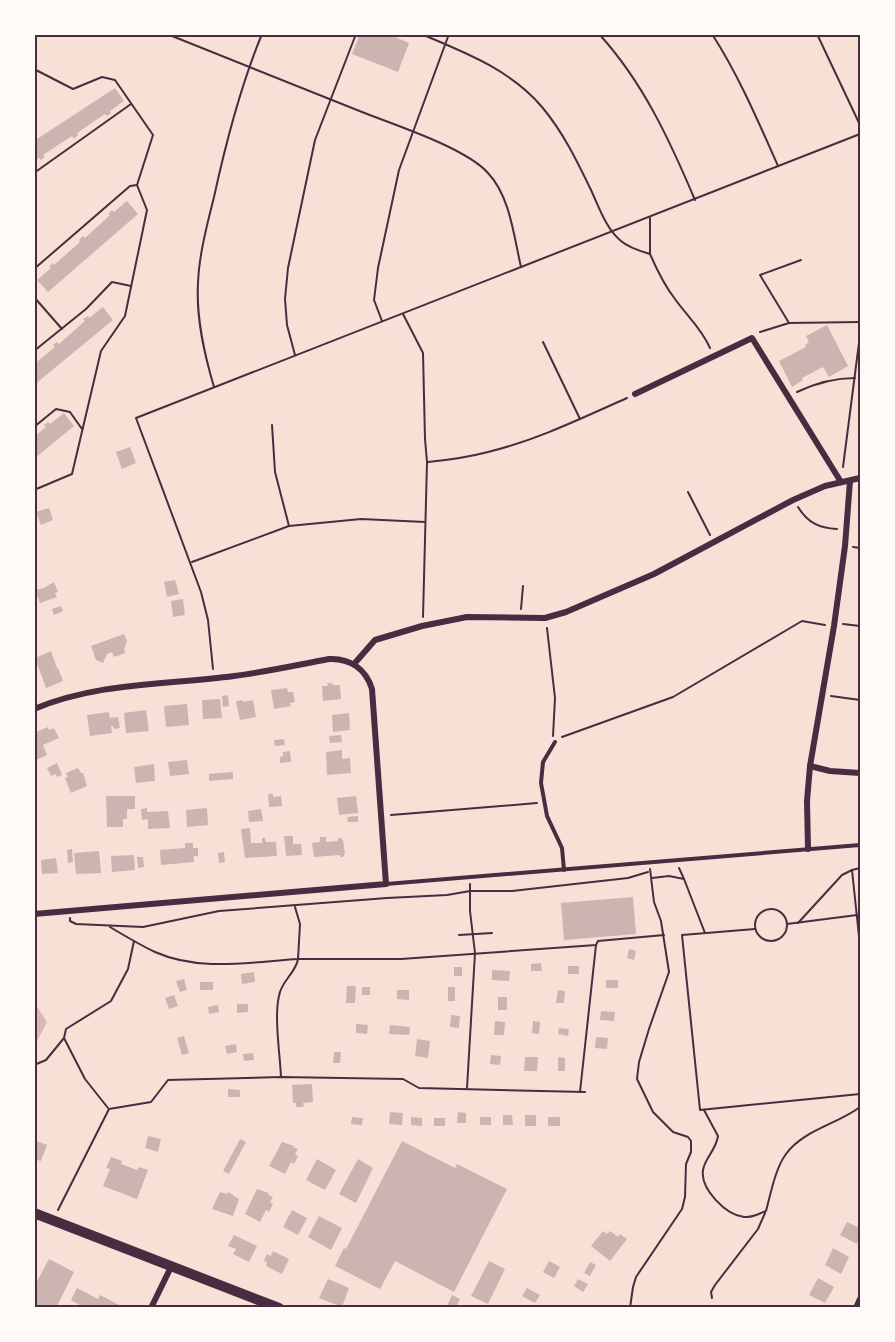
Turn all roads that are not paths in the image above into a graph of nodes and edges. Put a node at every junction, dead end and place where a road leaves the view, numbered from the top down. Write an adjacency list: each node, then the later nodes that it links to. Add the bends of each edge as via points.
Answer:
1 (635, 394): 4 (street, via 752,338)
2 (861, 478): 3 (street)
3 (850, 481): 4 (street); 8 (street, via 834,625)
4 (841, 482): 5 (street, via 793,500 714,543 566,612 545,618 467,617 422,626 375,640)
5 (354, 664): 6 (street, via 329,659 214,678 101,689); 13 (street, via 368,677 373,698)
6 (35, 707)
7 (555, 742): 12 (lane, via 543,762 541,783 547,816 562,848)
8 (810, 766): 9 (street); 11 (street)
9 (861, 773)
10 (861, 845): 11 (lane)
11 (808, 849): 12 (lane)
12 (564, 870): 13 (lane)
13 (386, 884): 14 (street)
14 (34, 914)
15 (34, 1213): 16 (main road)
16 (171, 1267): 18 (main road); 19 (street)
17 (861, 1299): 20 (street)
18 (274, 1307)
19 (151, 1308)
20 (856, 1308)

